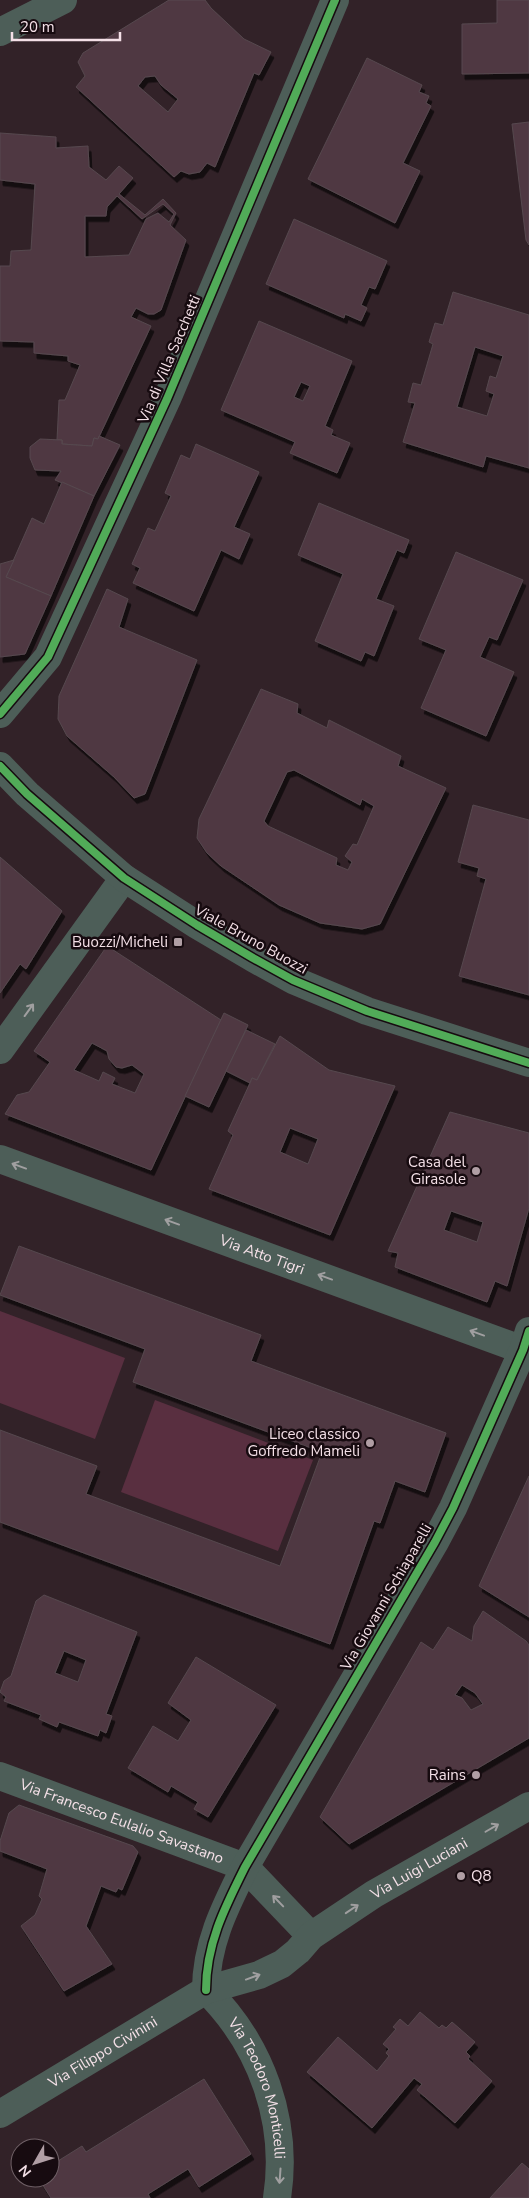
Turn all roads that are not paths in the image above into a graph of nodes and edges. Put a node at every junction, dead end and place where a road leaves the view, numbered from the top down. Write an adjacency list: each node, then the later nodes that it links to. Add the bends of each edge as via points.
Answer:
1 (63, 0): 3 (street)
2 (335, 0): 4 (street, Via di Villa Sacchetti, via 167,399 48,657)
3 (0, 32)
4 (0, 714)
5 (0, 766): 6 (street, Viale Bruno Buozzi, via 27,794)
6 (124, 878): 7 (street, one-way to 6); 8 (street, Viale Bruno Buozzi, via 197,925 293,980 367,1012)
7 (0, 1050)
8 (529, 1063)
9 (0, 1159): 10 (street, Via Atto Tigri, one-way to 9)
10 (526, 1340): 13 (street, Via Giovanni Schiaparelli, via 435,1542)
11 (0, 1776): 13 (street, Via Francesco Eulalio Savastano)
12 (529, 1806): 14 (street, Via Luigi Luciani, one-way to 12, via 374,1894)
13 (244, 1866): 14 (street, one-way to 13); 15 (street, Via Giovanni Schiaparelli, via 212,1938)
14 (311, 1936): 15 (street, Via Luigi Luciani, one-way to 14, via 259,1975 282,1964)
15 (206, 1990): 16 (street, Via Filippo Civinini); 17 (street, Via Teodoro Monticelli, one-way to 17, via 219,2002 241,2033 268,2088 280,2144)
16 (0, 2114)
17 (277, 2198)

